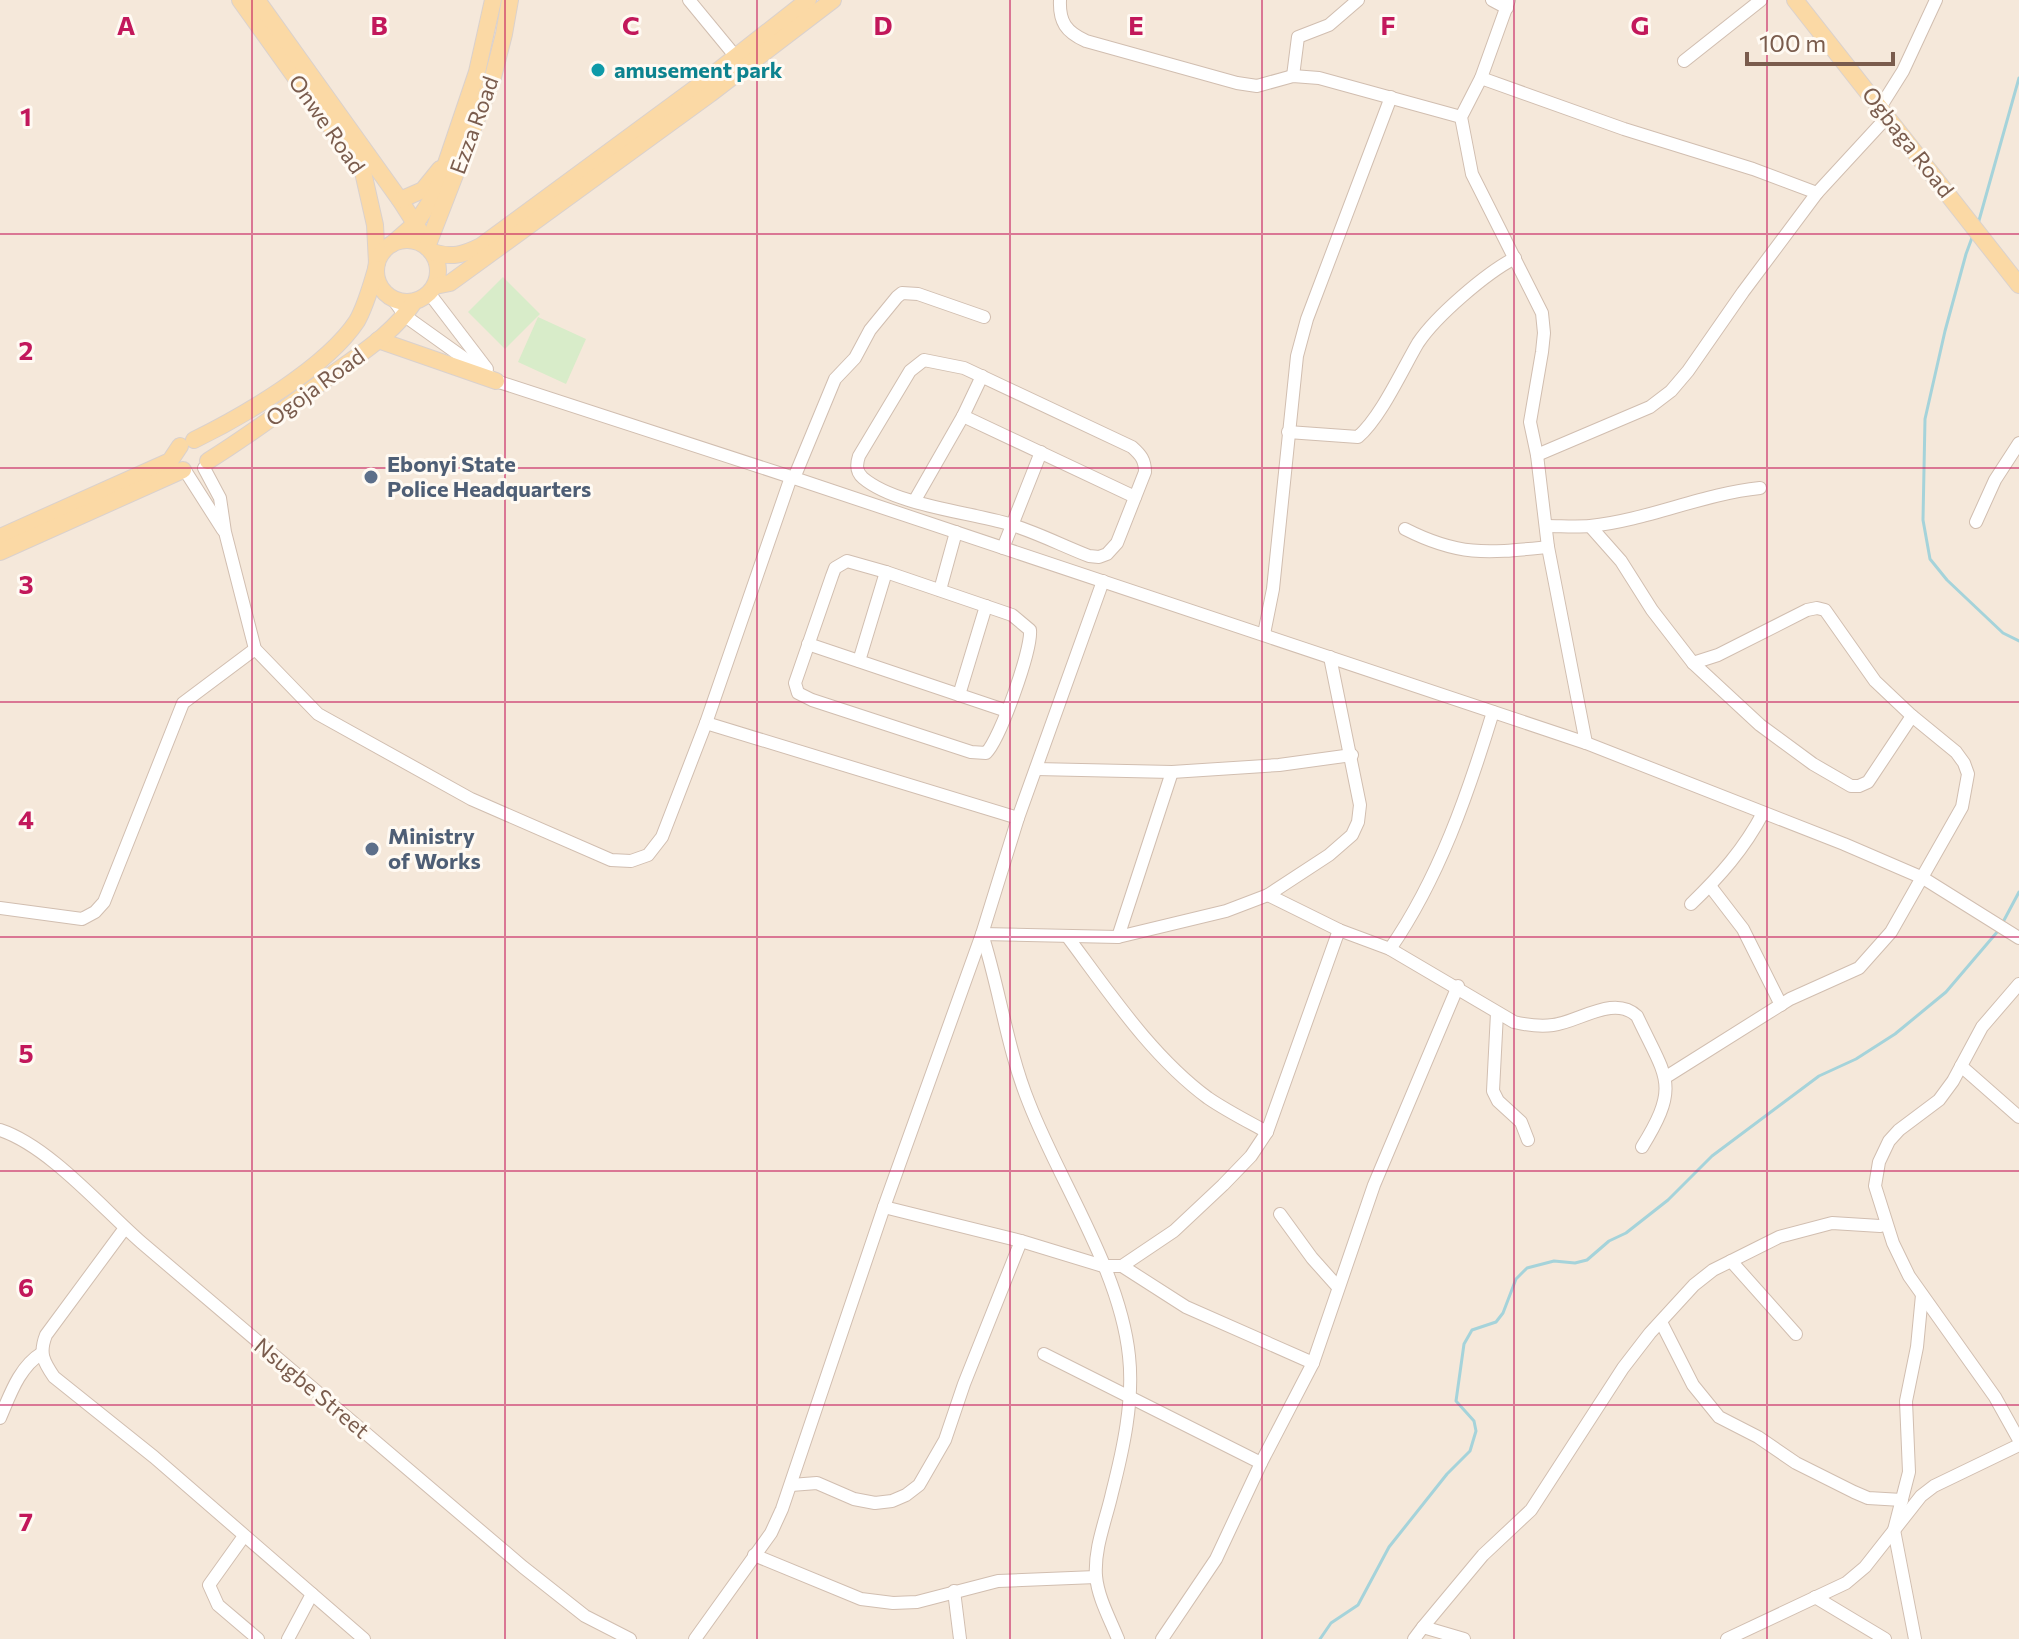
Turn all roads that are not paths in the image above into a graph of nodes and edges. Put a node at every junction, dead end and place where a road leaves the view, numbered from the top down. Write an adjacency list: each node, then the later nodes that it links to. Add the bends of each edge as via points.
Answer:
1 (240, 0): 16 (main road, Onwe Road)
2 (257, 0): 16 (main road, Onwe Road)
3 (493, 0): 23 (main road, Ezza Road, via 477,72)
4 (510, 0): 28 (main road, Ezza Road, via 493,77)
5 (689, 0): 15 (street)
6 (808, 0): 15 (main road)
7 (833, 0): 32 (main road, Ogoja Road, via 450,283)
8 (1060, 0): 18 (street, via 1062,22 1070,34 1086,41 1237,83 1257,86)
9 (1358, 0): 18 (street, via 1329,25 1298,37)
10 (1492, 0): 14 (street)
11 (1761, 0): 17 (street)
12 (1795, 0): 21 (main road, Ogbaga Road)
13 (1936, 0): 21 (street)
14 (1508, 4): 19 (street)
15 (736, 57): 28 (main road, via 481,246 450,257)
16 (290, 59): 25 (main road, Onwe Road); 30 (main road, Onwe Road, via 363,172 375,225)
17 (1684, 61)
18 (1293, 76): 20 (street)
19 (1481, 78): 22 (street); 24 (street)
20 (1391, 97): 22 (street); 38 (street, via 1307,319)
21 (1884, 111): 24 (street); 31 (main road, Ogbaga Road)
22 (1461, 117): 29 (street, via 1472,174)
23 (443, 165): 25 (main road, via 423,190); 26 (main road, Ezza Road, via 436,193)
24 (1817, 193): 42 (street, via 1671,391 1650,407)
25 (400, 200): 26 (main road, Onwe Road)
26 (416, 223): 27 (main road, Ezza Road); 28 (main road, Onwe Road)
27 (392, 244): 28 (main road, via 402,240); 30 (main road)
28 (427, 247): 32 (main road, via 438,269)
29 (1515, 258): 38 (street, via 1495,268 1421,339 1358,437); 42 (street, via 1542,313 1544,333 1530,422)
30 (377, 266): 32 (main road, via 382,290 393,299); 39 (main road, Ogoja Road, via 356,321 333,347 244,415)
31 (2019, 285)
32 (421, 299): 34 (main road, Ogoja Road); 36 (street); 36 (street)
33 (984, 317): 45 (street, via 918,294 897,297 835,379)
34 (378, 340): 36 (main road); 43 (main road, Ogoja Road)
35 (982, 376): 37 (street); 47 (street, via 1132,447 1145,463); 48 (street, via 932,360 918,363 859,456 860,476)
36 (496, 381): 45 (street)
37 (963, 416): 41 (street); 48 (street)
38 (1288, 432): 64 (street)
39 (187, 443): 43 (main road, via 204,445); 44 (main road, via 176,462); 56 (main road, Ogoja Road, via 170,461)
40 (2019, 443): 49 (street)
41 (1041, 452): 47 (street); 50 (street)
42 (1537, 455): 51 (street)
43 (206, 464): 44 (main road, via 196,473); 54 (street, via 220,498)
44 (185, 471): 54 (street); 59 (main road)
45 (793, 478): 55 (street); 74 (street)
46 (1760, 488): 52 (street)
47 (1135, 497): 50 (street, via 1117,543 1099,557)
48 (915, 500): 50 (street)
49 (1976, 522)
50 (1012, 525): 58 (street)
51 (1546, 526): 52 (street); 57 (street)
52 (1590, 526): 69 (street)
53 (1405, 529): 57 (street, via 1463,551)
54 (225, 532): 66 (street)
55 (956, 532): 58 (street); 62 (street)
56 (0, 537)
57 (1548, 547): 75 (street)
58 (1003, 548): 61 (street)
59 (0, 552)
60 (886, 572): 62 (street); 65 (street, via 841,563); 68 (street)
61 (1103, 581): 64 (street); 77 (street)
62 (940, 590): 63 (street)
63 (986, 606): 70 (street); 71 (street, via 1012,615 1030,630 1028,652)
64 (1264, 634): 67 (street)
65 (808, 644): 68 (street); 71 (street, via 795,688 812,700 979,754 992,747)
66 (255, 649): 74 (street, via 318,714 471,799 611,860 648,855 662,837); 85 (street, via 183,703 104,902 95,912 82,919)
67 (1330, 657): 72 (street); 76 (street)
68 (859, 661): 70 (street)
69 (1693, 663): 73 (street, via 1817,608 1830,615 1875,681); 73 (street, via 1760,725 1851,786 1868,782)
70 (959, 695): 71 (street)
71 (1007, 711)
72 (1493, 712): 75 (street); 91 (street, via 1448,839)
73 (1912, 716): 81 (street, via 1956,752 1968,774 1962,807)
74 (706, 723): 80 (street)
75 (1586, 743): 79 (street)
76 (1352, 755): 78 (street); 83 (street, via 1360,805 1352,835)
77 (1036, 769): 78 (street); 80 (street)
78 (1172, 772): 90 (street)
79 (1763, 813): 81 (street); 82 (street, via 1749,841)
80 (1018, 818): 87 (street)
81 (1923, 878): 88 (street); 94 (street, via 1891,932 1859,968)
82 (1710, 886): 84 (street); 94 (street, via 1743,929)
83 (1268, 895): 86 (street); 90 (street, via 1226,911)
84 (1691, 904)
85 (0, 908)
86 (1339, 930): 91 (street); 100 (street)
87 (982, 934): 89 (street); 103 (street); 109 (street, via 1027,1101)
88 (2013, 935)
89 (1067, 936): 90 (street); 100 (street, via 1184,1078)
90 (1118, 937)
91 (1390, 949): 93 (street)
92 (2019, 984): 96 (street, via 1982,1027)
93 (1458, 986): 95 (street); 111 (street)
94 (1781, 1005): 97 (street)
95 (1497, 1013): 97 (street, via 1532,1026 1554,1025 1611,1007 1629,1008); 101 (street, via 1493,1091 1521,1122)
96 (1961, 1066): 98 (street); 105 (street, via 1939,1100 1899,1130 1883,1150 1875,1186)
97 (1666, 1077): 102 (street, via 1664,1107)
98 (2019, 1117)
99 (0, 1130): 106 (street, Nsugbe Street, via 48,1158)
100 (1267, 1132): 110 (street, via 1251,1156 1174,1231)
101 (1528, 1140)
102 (1642, 1147)
103 (884, 1207): 107 (street); 122 (street)
104 (1280, 1214): 111 (street)
105 (1886, 1224): 108 (street, via 1811,1227); 112 (street)
106 (125, 1228): 115 (street, via 46,1335); 135 (street, Nsugbe Street, via 523,1567 585,1616)
107 (1021, 1241): 109 (street); 122 (street, via 945,1440 919,1485 892,1501 875,1503 817,1483)
108 (1731, 1261): 113 (street, via 1694,1285); 114 (street)
109 (1103, 1266): 110 (street); 118 (street, via 1125,1330)
110 (1122, 1266): 117 (street, via 1186,1307)
111 (1337, 1286): 117 (street)
112 (1922, 1295): 120 (street, via 1995,1397); 123 (street, via 1906,1401 1909,1472)
113 (1661, 1322): 123 (street, via 1693,1385 1719,1417 1854,1492); 131 (street, via 1623,1368 1531,1510 1483,1555)
114 (1796, 1334)
115 (42, 1353): 119 (street, via 17,1381); 125 (street, via 54,1377)
116 (1044, 1354): 118 (street)
117 (1313, 1363): 121 (street)
118 (1130, 1396): 121 (street); 127 (street)
119 (0, 1418)
120 (2019, 1442): 124 (street, via 1934,1486)
121 (1261, 1463): 139 (street, via 1216,1559)
122 (791, 1485): 126 (street, via 771,1533)
123 (1902, 1500): 124 (street)
124 (1894, 1530): 130 (street, via 1865,1567); 144 (street)
125 (244, 1536): 129 (street); 132 (street, via 209,1585 218,1605)
126 (754, 1555): 128 (street, via 861,1599 917,1602); 136 (street)
127 (1096, 1577): 128 (street, via 998,1581); 138 (street)
128 (954, 1591): 137 (street)
129 (312, 1594): 133 (street); 134 (street)
130 (1815, 1597): 142 (street); 143 (street)
131 (1423, 1627): 140 (street); 141 (street)
132 (258, 1639)
133 (288, 1639)
134 (364, 1639)
135 (630, 1639)
136 (695, 1639)
137 (960, 1639)
138 (1118, 1639)
139 (1162, 1639)
140 (1414, 1639)
141 (1464, 1639)
142 (1727, 1639)
143 (1885, 1639)
144 (1915, 1639)

